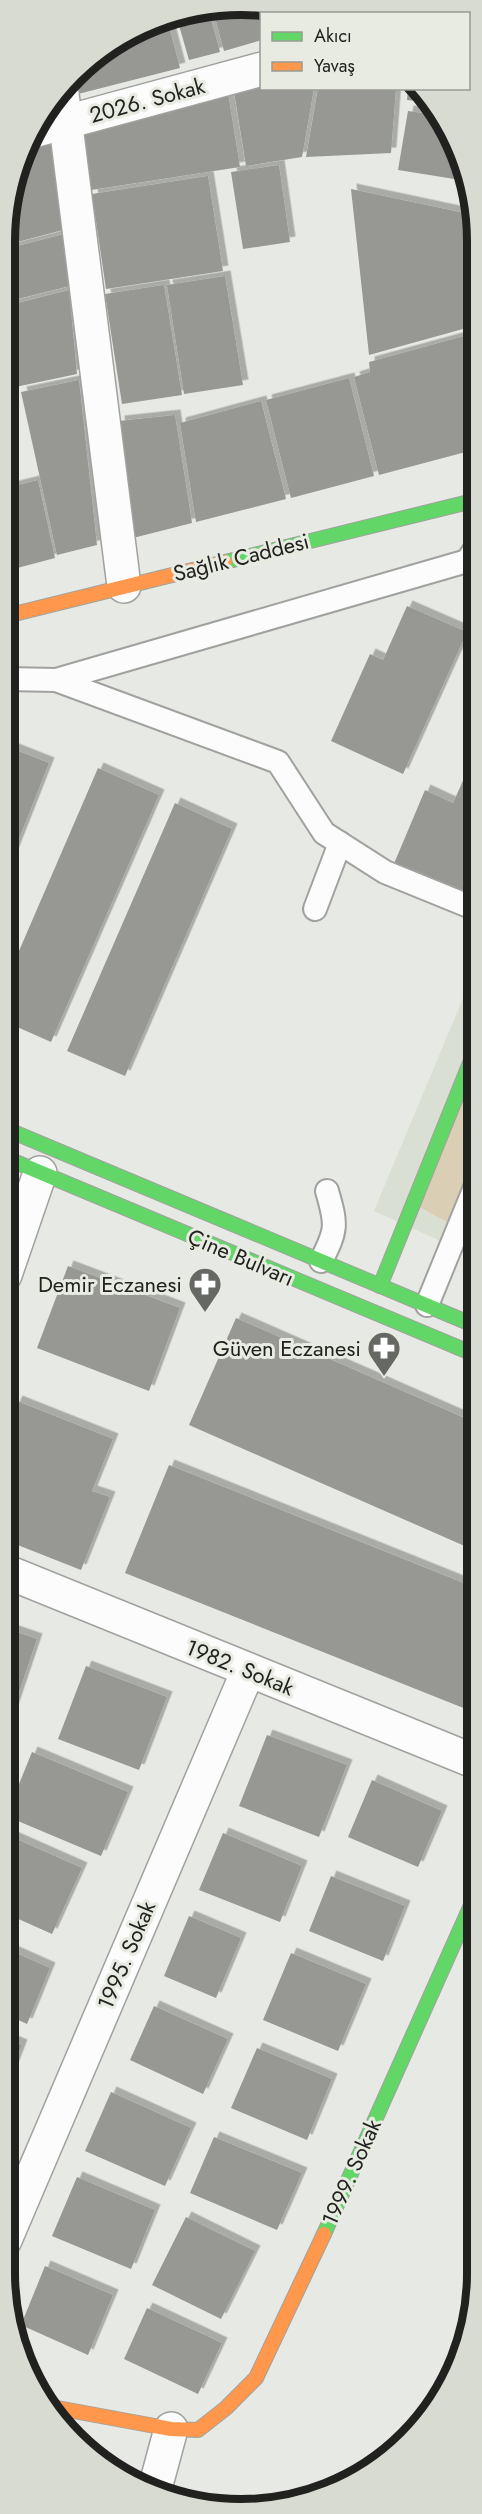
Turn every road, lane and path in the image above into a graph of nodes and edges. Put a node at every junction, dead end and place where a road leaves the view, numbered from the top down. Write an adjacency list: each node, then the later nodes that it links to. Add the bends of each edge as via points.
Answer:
1 (260, 69): 2 (street, 2026. Sokak)
2 (63, 108): 5 (street)
3 (467, 502): 5 (street, Sağlık Caddesi)
4 (467, 561): 8 (lane)
5 (124, 586): 6 (street, Sağlık Caddesi)
6 (15, 614)
7 (15, 679): 8 (lane)
8 (56, 680): 9 (lane, via 278,762 324,832)
9 (340, 843): 10 (lane, via 386,872); 11 (lane)
10 (467, 905)
11 (315, 909)
12 (467, 1070): 20 (street)
13 (15, 1133): 19 (street, Çine Bulvarı)
14 (15, 1162): 15 (street, Çine Bulvarı)
15 (40, 1173): 18 (street); 20 (street, Çine Bulvarı)
16 (327, 1191): 19 (lane, via 336,1220)
17 (467, 1207): 21 (lane)
18 (15, 1246)
19 (321, 1262): 20 (street, Çine Bulvarı)
20 (375, 1298): 21 (street, Çine Bulvarı); 23 (street, Çine Bulvarı)
21 (427, 1305): 22 (street, Çine Bulvarı)
22 (467, 1322)
23 (467, 1350)
24 (15, 1575): 25 (street, 1982. Sokak)
25 (248, 1671): 26 (street, 1982. Sokak); 28 (street, 1995. Sokak)
26 (467, 1758)
27 (467, 1914): 30 (street, 1999. Sokak, via 256,2378 226,2408)
28 (15, 2214)
29 (60, 2408): 30 (street)
30 (184, 2429): 31 (street)
31 (158, 2483)

